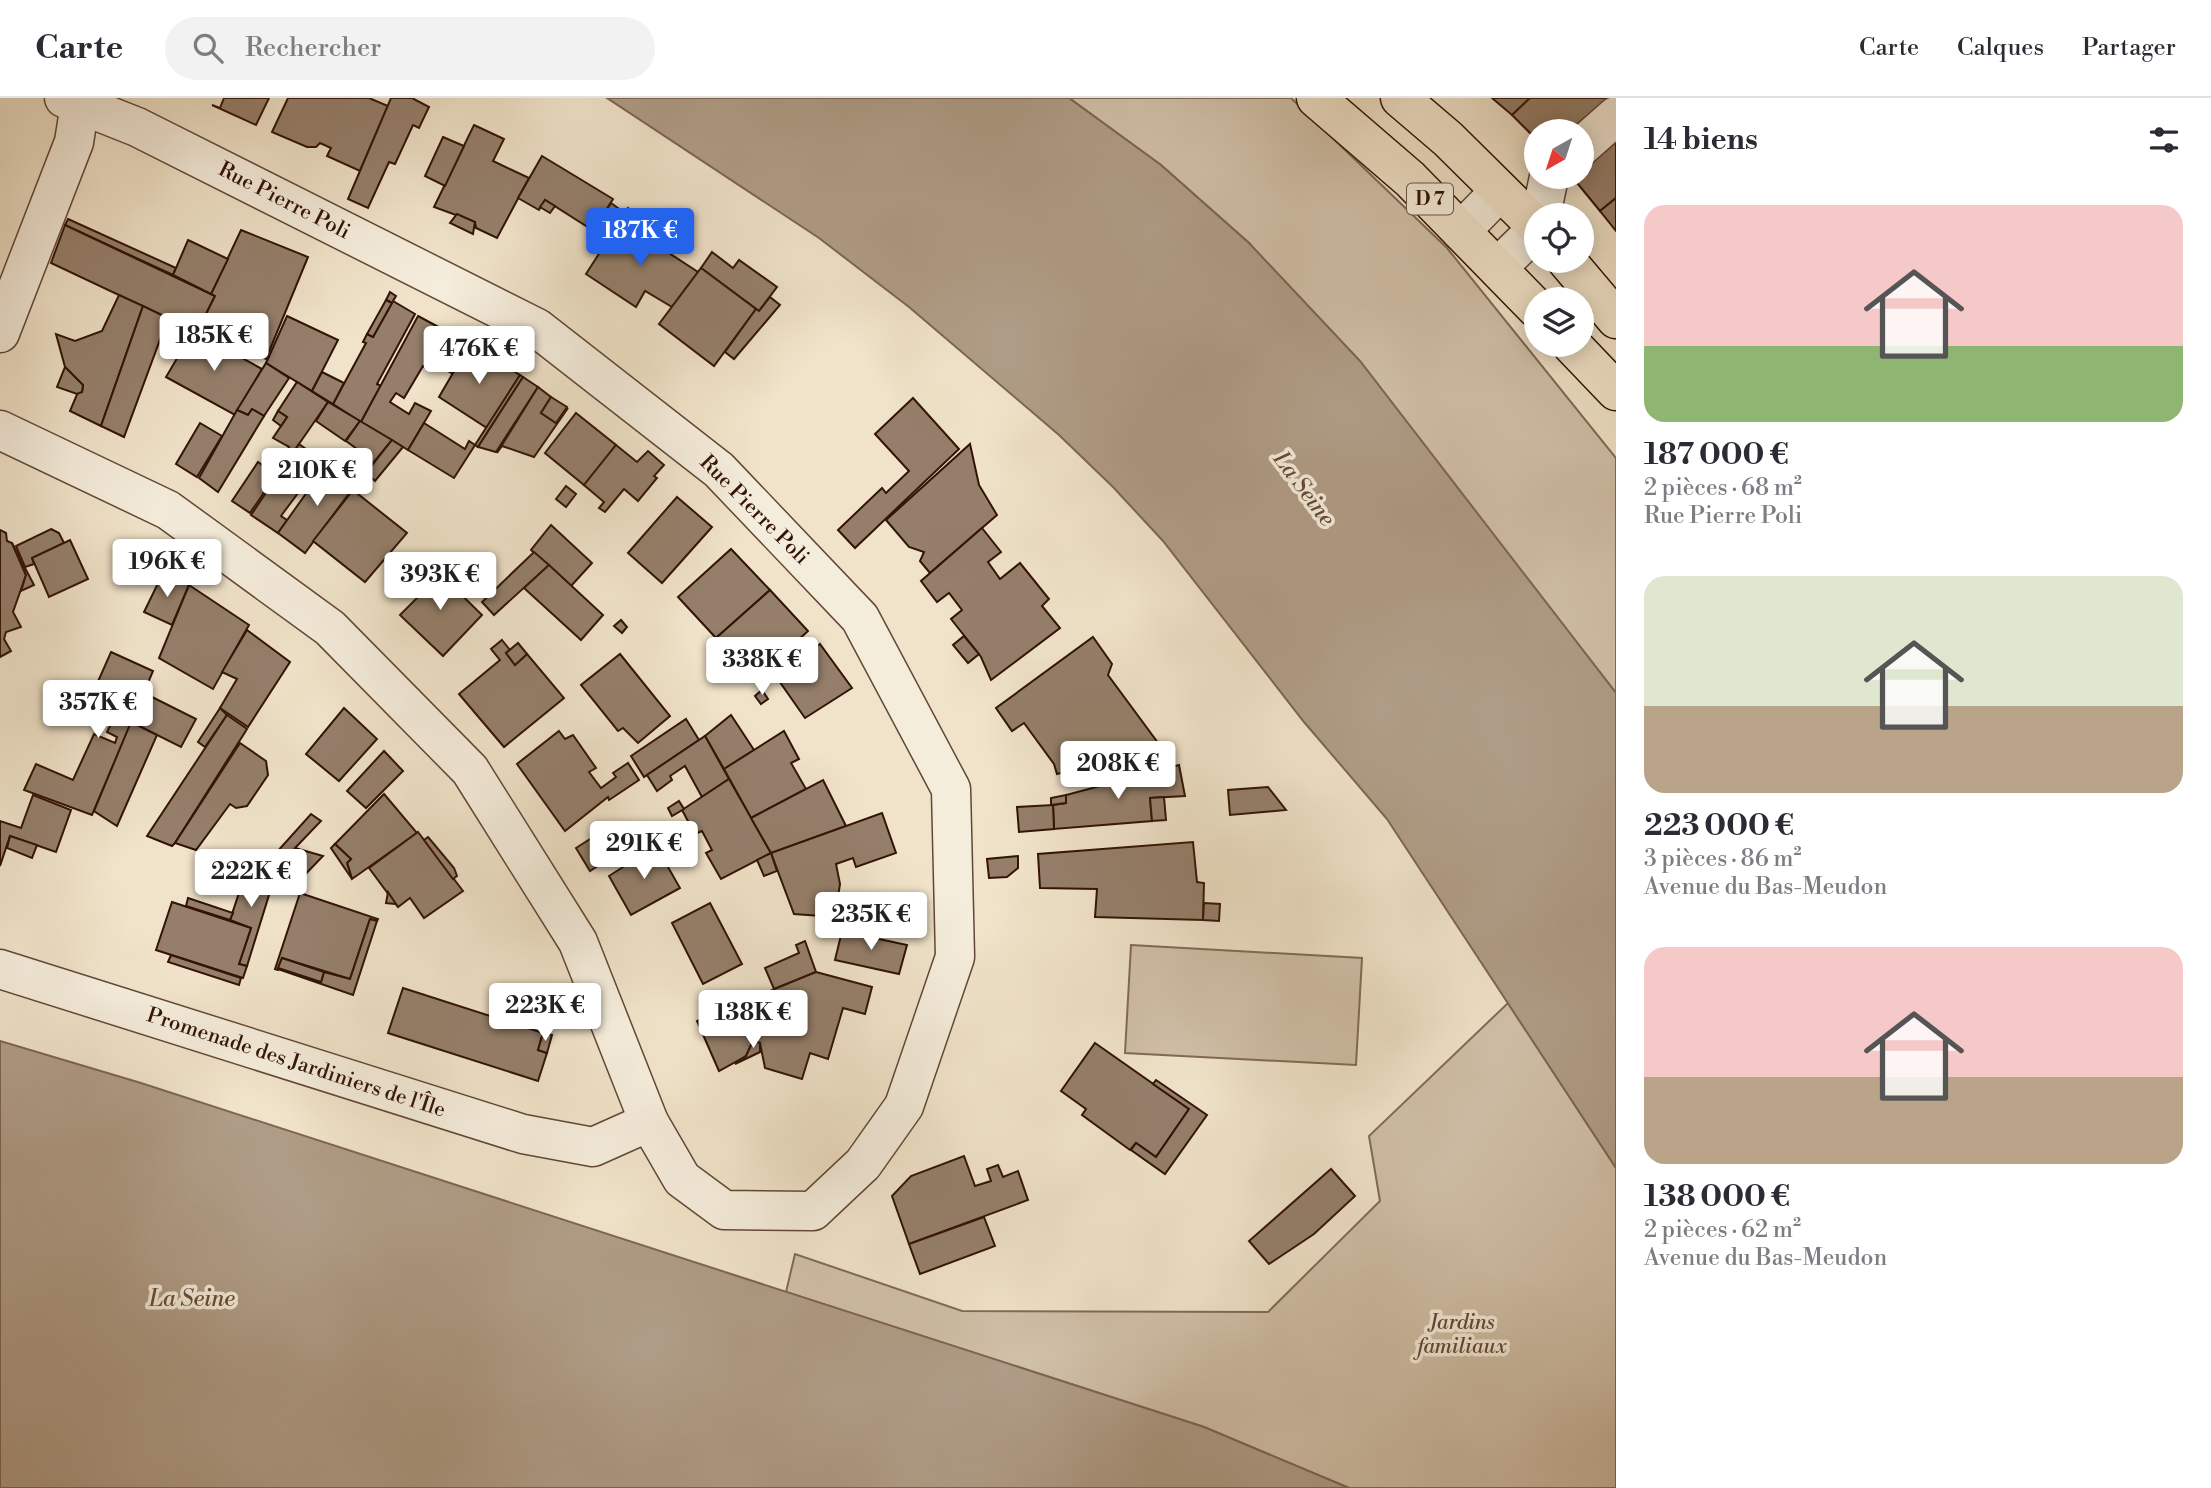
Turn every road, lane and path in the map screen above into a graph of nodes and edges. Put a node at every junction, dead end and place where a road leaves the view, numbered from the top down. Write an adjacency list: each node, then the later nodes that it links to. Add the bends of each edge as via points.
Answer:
1 (1316, 98): 8 (main road, D 7)
2 (1399, 98): 6 (main road, D 7)
3 (75, 100): 14 (street, via 74,142); 19 (street, Rue Pierre Poli, via 537,328 719,470 860,618 951,789 956,957 904,1106 863,1164 813,1211 724,1210 682,1179)
4 (1616, 116): 5 (street)
5 (1594, 135)
6 (1500, 191): 7 (main road, D 7); 8 (street)
7 (1524, 216)
8 (1461, 231): 10 (main road, D 7)
9 (1524, 240): 10 (street)
10 (1498, 267): 12 (main road, D 7)
11 (1577, 273): 13 (main road)
12 (1524, 295)
13 (1616, 319)
14 (0, 333)
15 (1583, 357): 16 (main road)
16 (1616, 391)
17 (0, 430): 19 (street, via 168,510 330,628 470,770 578,942)
18 (0, 969): 19 (street, Promenade des Jardiniers de l'Île, via 523,1135 593,1147)
19 (649, 1122)

